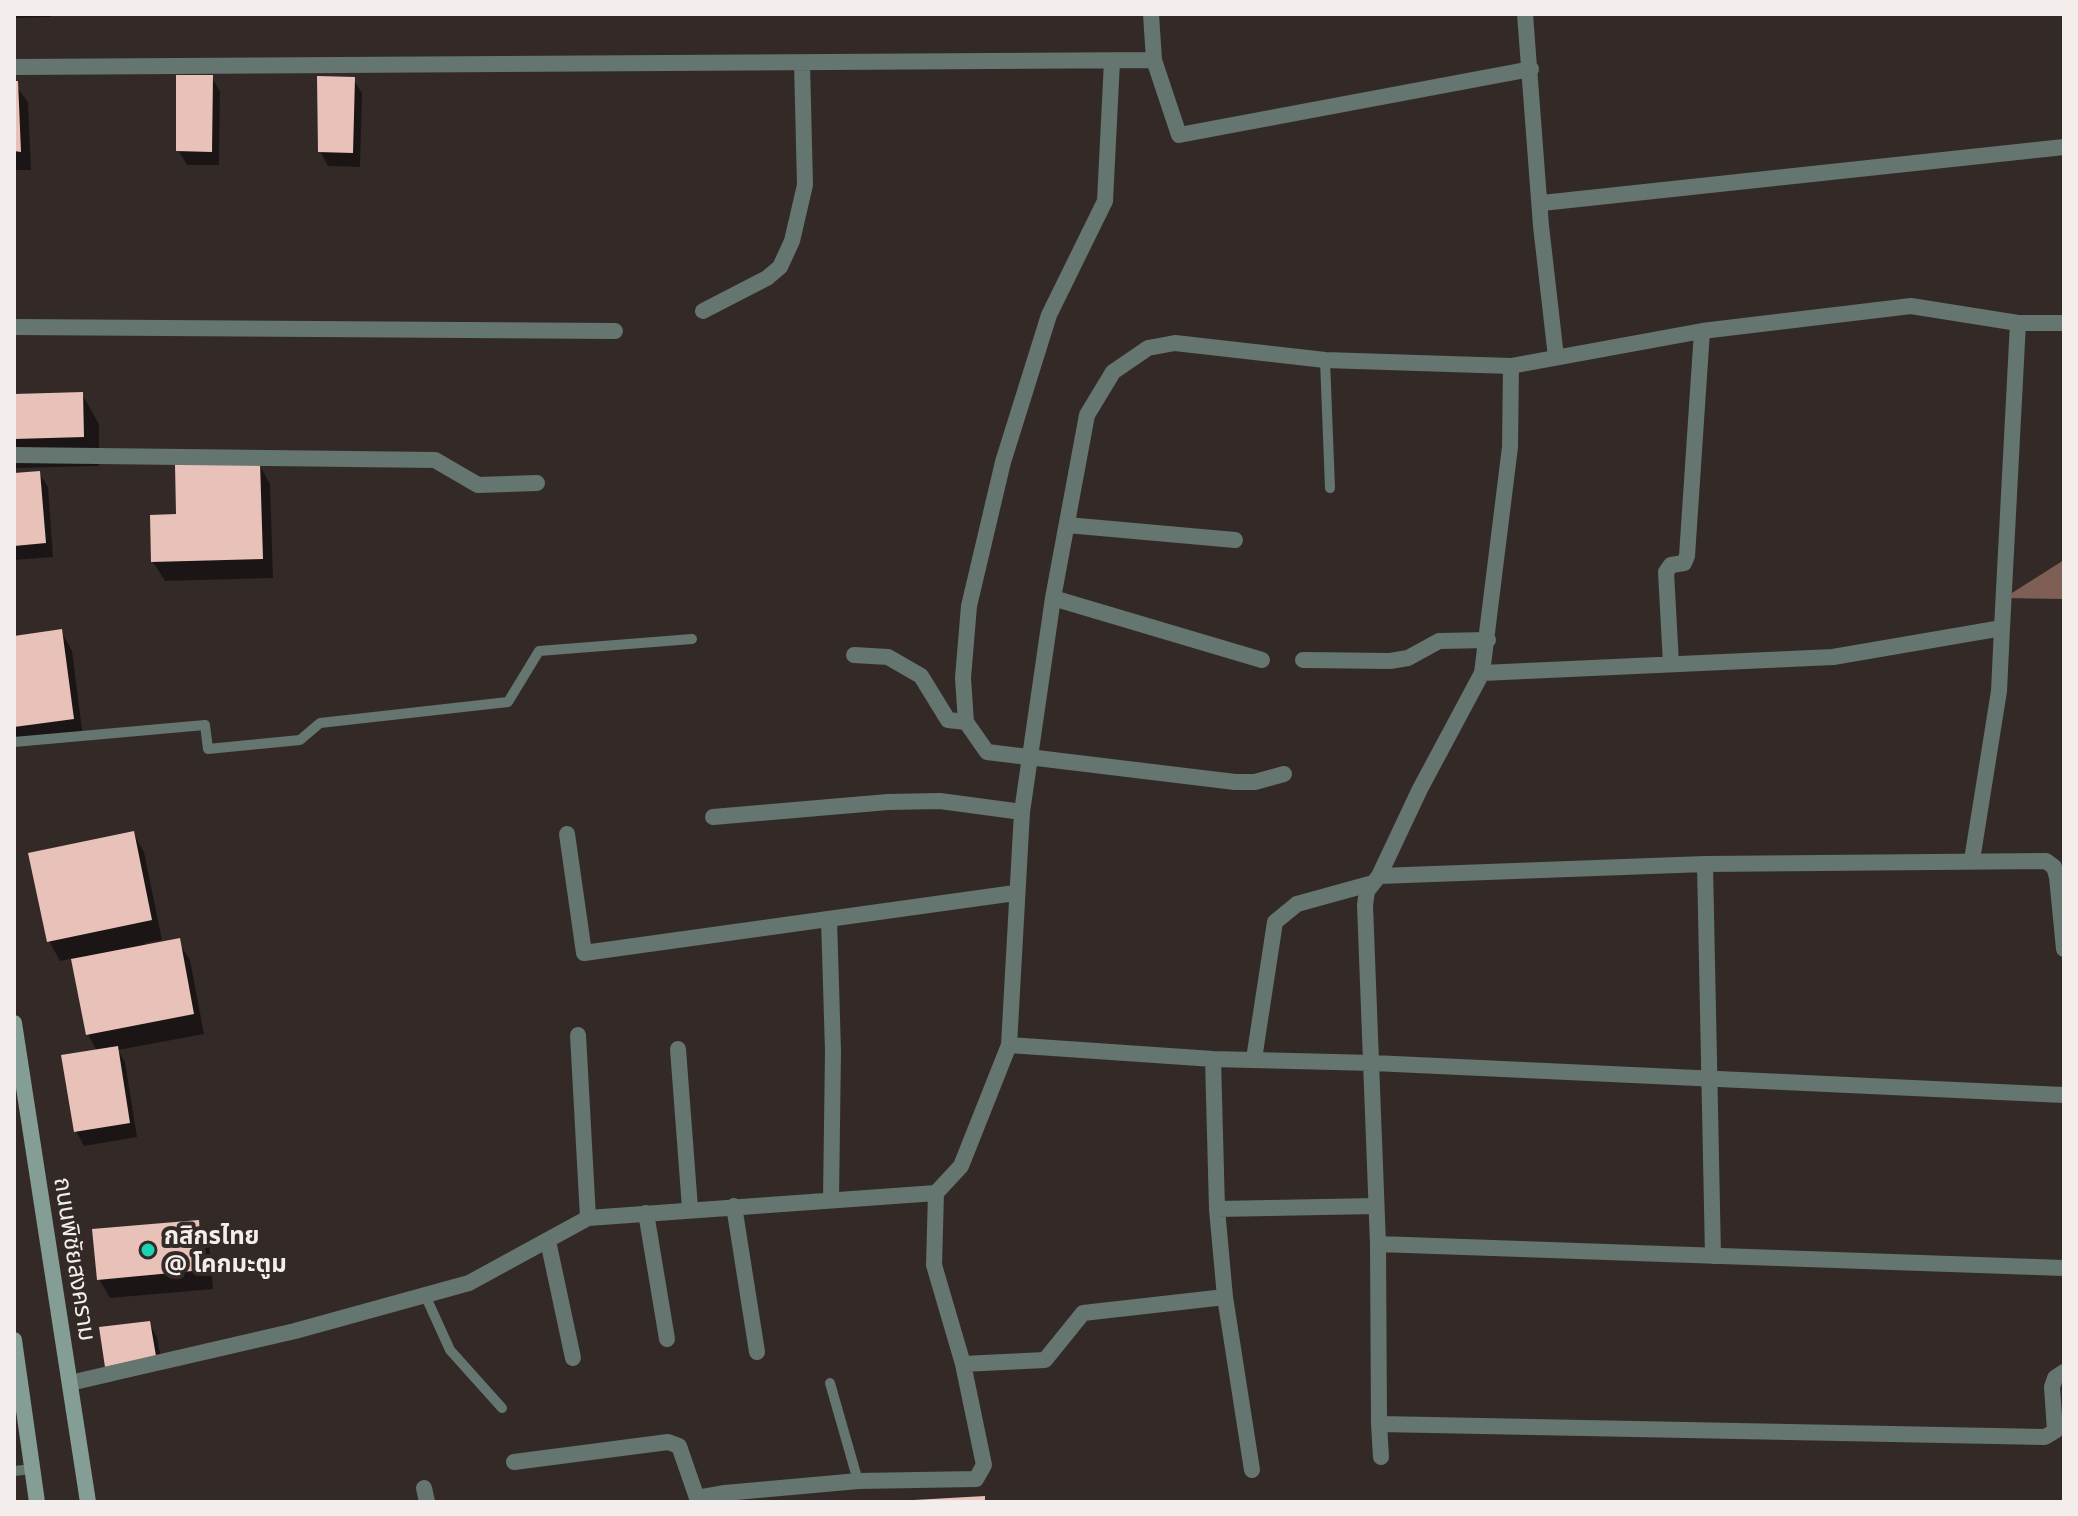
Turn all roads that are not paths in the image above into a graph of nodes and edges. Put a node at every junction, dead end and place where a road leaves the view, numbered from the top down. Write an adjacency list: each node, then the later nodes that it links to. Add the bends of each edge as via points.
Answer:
1 (1151, 14): 3 (street)
2 (1525, 14): 7 (street)
3 (1154, 60): 4 (street); 7 (street, via 1179,135)
4 (1112, 61): 5 (street); 33 (street, via 1105,201 1049,315 1003,462 969,606 963,678)
5 (802, 63): 6 (street); 10 (street, via 805,185 792,241 780,267 767,278)
6 (14, 67)
7 (1531, 69): 9 (street)
8 (2064, 147): 9 (street)
9 (1542, 203): 16 (street)
10 (703, 311)
11 (2018, 323): 12 (street); 15 (street, via 1911,306); 25 (street)
12 (2064, 323)
13 (14, 327): 14 (street)
14 (615, 331)
15 (1702, 331): 16 (street); 31 (street, via 1687,556 1666,572)
16 (1556, 357): 18 (street)
17 (1325, 360): 18 (street); 21 (lane); 22 (street, via 1175,343 1148,348 1113,372 1087,415)
18 (1511, 366): 27 (street, via 1510,447)
19 (14, 455): 20 (street, via 435,460 478,485)
20 (537, 483)
21 (1330, 488)
22 (1067, 525): 23 (street); 24 (street)
23 (1235, 540)
24 (1053, 598): 29 (street); 35 (street)
25 (2002, 628): 31 (street, via 1833,657); 40 (street, via 1999,691)
26 (692, 639): 34 (lane, via 539,651 508,702 320,723 300,740 208,749 205,725)
27 (1488, 640): 30 (street, via 1439,641 1408,658 1390,661); 32 (street)
28 (854, 655): 33 (street, via 888,657 921,676 948,720)
29 (1262, 660)
30 (1303, 660)
31 (1671, 664): 32 (street)
32 (1482, 673): 42 (street)
33 (966, 722): 35 (street, via 987,752)
34 (14, 742)
35 (1028, 756): 36 (street, via 1235,782); 37 (street)
36 (1284, 774)
37 (1022, 812): 38 (street, via 940,801); 43 (street)
38 (713, 817)
39 (567, 834): 44 (street, via 584,953)
40 (1972, 860): 41 (street); 45 (street, via 2046,861 2054,867)
41 (1705, 864): 42 (street); 53 (street)
42 (1376, 880): 51 (street, via 1297,904 1275,922); 52 (street, via 1365,905)
43 (1015, 893): 44 (street); 48 (street)
44 (829, 919): 56 (street)
45 (2064, 949)
46 (14, 1023): 75 (main road, ถนนพิชัยสงคราม)
47 (578, 1035): 62 (street)
48 (1009, 1045): 50 (street); 55 (street, via 961,1166)
49 (678, 1049): 59 (street)
50 (1213, 1059): 51 (street); 60 (street)
51 (1254, 1059): 52 (street)
52 (1373, 1063): 53 (street); 58 (street)
53 (1709, 1079): 54 (street); 65 (street)
54 (2064, 1095)
55 (936, 1193): 56 (street); 73 (street, via 934,1265)
56 (831, 1199): 57 (street)
57 (734, 1206): 59 (street); 71 (street)
58 (1376, 1206): 60 (street); 64 (street)
59 (690, 1208): 61 (street)
60 (1217, 1209): 68 (street)
61 (646, 1213): 62 (street); 69 (street)
62 (588, 1218): 63 (street)
63 (548, 1241): 67 (street, via 469,1283); 72 (street)
64 (1378, 1244): 65 (street); 79 (street)
65 (1713, 1256): 66 (street)
66 (2064, 1268)
67 (425, 1295): 75 (street); 77 (lane, via 450,1350)
68 (1225, 1297): 73 (street, via 1083,1313 1045,1360); 83 (street)
69 (667, 1339)
70 (14, 1340): 78 (main road)
71 (757, 1352)
72 (573, 1358)
73 (963, 1364): 85 (street, via 984,1465 976,1479)
74 (2064, 1372): 79 (street, via 2052,1387 2055,1431 2045,1437)
75 (70, 1383): 88 (main road, ถนนพิชัยสงคราม)
76 (830, 1383): 85 (lane)
77 (502, 1408)
78 (19, 1409): 82 (main road)
79 (1379, 1424): 80 (street)
80 (1381, 1457)
81 (514, 1462): 86 (street, via 668,1442 679,1446)
82 (32, 1469): 84 (lane); 87 (main road)
83 (1252, 1470)
84 (14, 1471)
85 (858, 1481): 86 (street)
86 (697, 1500)
87 (37, 1502)
88 (88, 1502)

